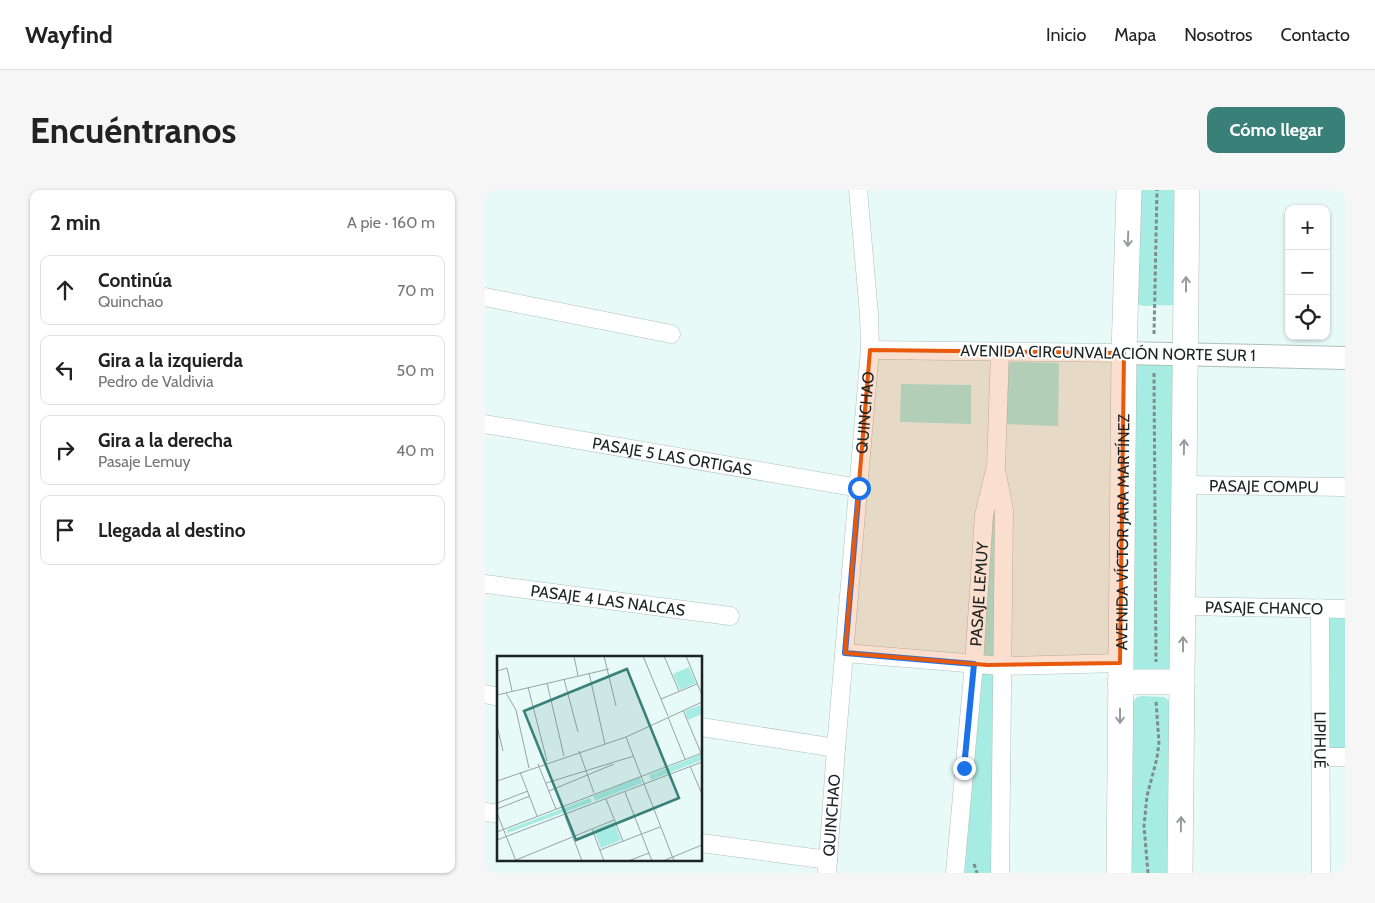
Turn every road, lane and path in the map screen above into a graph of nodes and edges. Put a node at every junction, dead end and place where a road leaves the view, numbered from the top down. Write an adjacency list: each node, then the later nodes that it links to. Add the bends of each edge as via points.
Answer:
1 (858, 190): 7 (street, QUINCHAO)
2 (1129, 190): 9 (main road, AVENIDA VÍCTOR JARA MARTÍNEZ, one-way to 9)
3 (1157, 190): 10 (path)
4 (1187, 190): 11 (main road, one-way to 4)
5 (485, 297): 6 (street)
6 (671, 334)
7 (870, 350): 8 (street, AVENIDA CIRCUNVALACIÓN NORTE SUR 1); 17 (street, QUINCHAO)
8 (999, 352): 9 (street, AVENIDA CIRCUNVALACIÓN NORTE SUR 1); 14 (street, PASAJE LEMUY)
9 (1124, 353): 10 (street, AVENIDA CIRCUNVALACIÓN NORTE SUR 1); 26 (main road, AVENIDA VÍCTOR JARA MARTÍNEZ)
10 (1154, 353): 11 (street, AVENIDA CIRCUNVALACIÓN NORTE SUR 1); 27 (path)
11 (1186, 353): 12 (street, AVENIDA CIRCUNVALACIÓN NORTE SUR 1); 15 (main road, one-way to 11)
12 (1345, 358)
13 (485, 424): 17 (street, PASAJE 5 LAS ORTIGAS)
14 (996, 466): 24 (street, PASAJE LEMUY, via 984,515); 25 (street, PASAJE LEMUY, via 1004,510)
15 (1184, 485): 16 (street, PASAJE COMPU); 19 (main road)
16 (1345, 487)
17 (859, 488): 23 (street, QUINCHAO)
18 (485, 584): 22 (street, PASAJE 4 LAS NALCAS)
19 (1183, 606): 20 (street, PASAJE CHANCO); 28 (main road, one-way to 19)
20 (1320, 608): 21 (street, PASAJE CHANCO); 31 (street, LIPIHUÉ)
21 (1345, 609)
22 (730, 616)
23 (845, 653): 24 (street); 30 (street, QUINCHAO)
24 (974, 664): 25 (street); 35 (street, PASAJE LEMUY)
25 (1003, 666): 26 (street); 36 (street, PASAJE LEMUY)
26 (1120, 673): 27 (main road); 37 (main road, AVENIDA VÍCTOR JARA MARTÍNEZ, one-way to 37)
27 (1156, 682): 28 (main road); 38 (path, via 1159,743 1144,826)
28 (1183, 682): 39 (main road, one-way to 28)
29 (703, 727): 30 (street)
30 (836, 748): 34 (street, QUINCHAO)
31 (1320, 757): 32 (street); 40 (street, LIPIHUÉ)
32 (1345, 757)
33 (703, 843): 34 (street)
34 (827, 867)
35 (955, 873)
36 (1000, 873)
37 (1119, 873)
38 (1148, 873)
39 (1180, 873)
40 (1321, 873)

